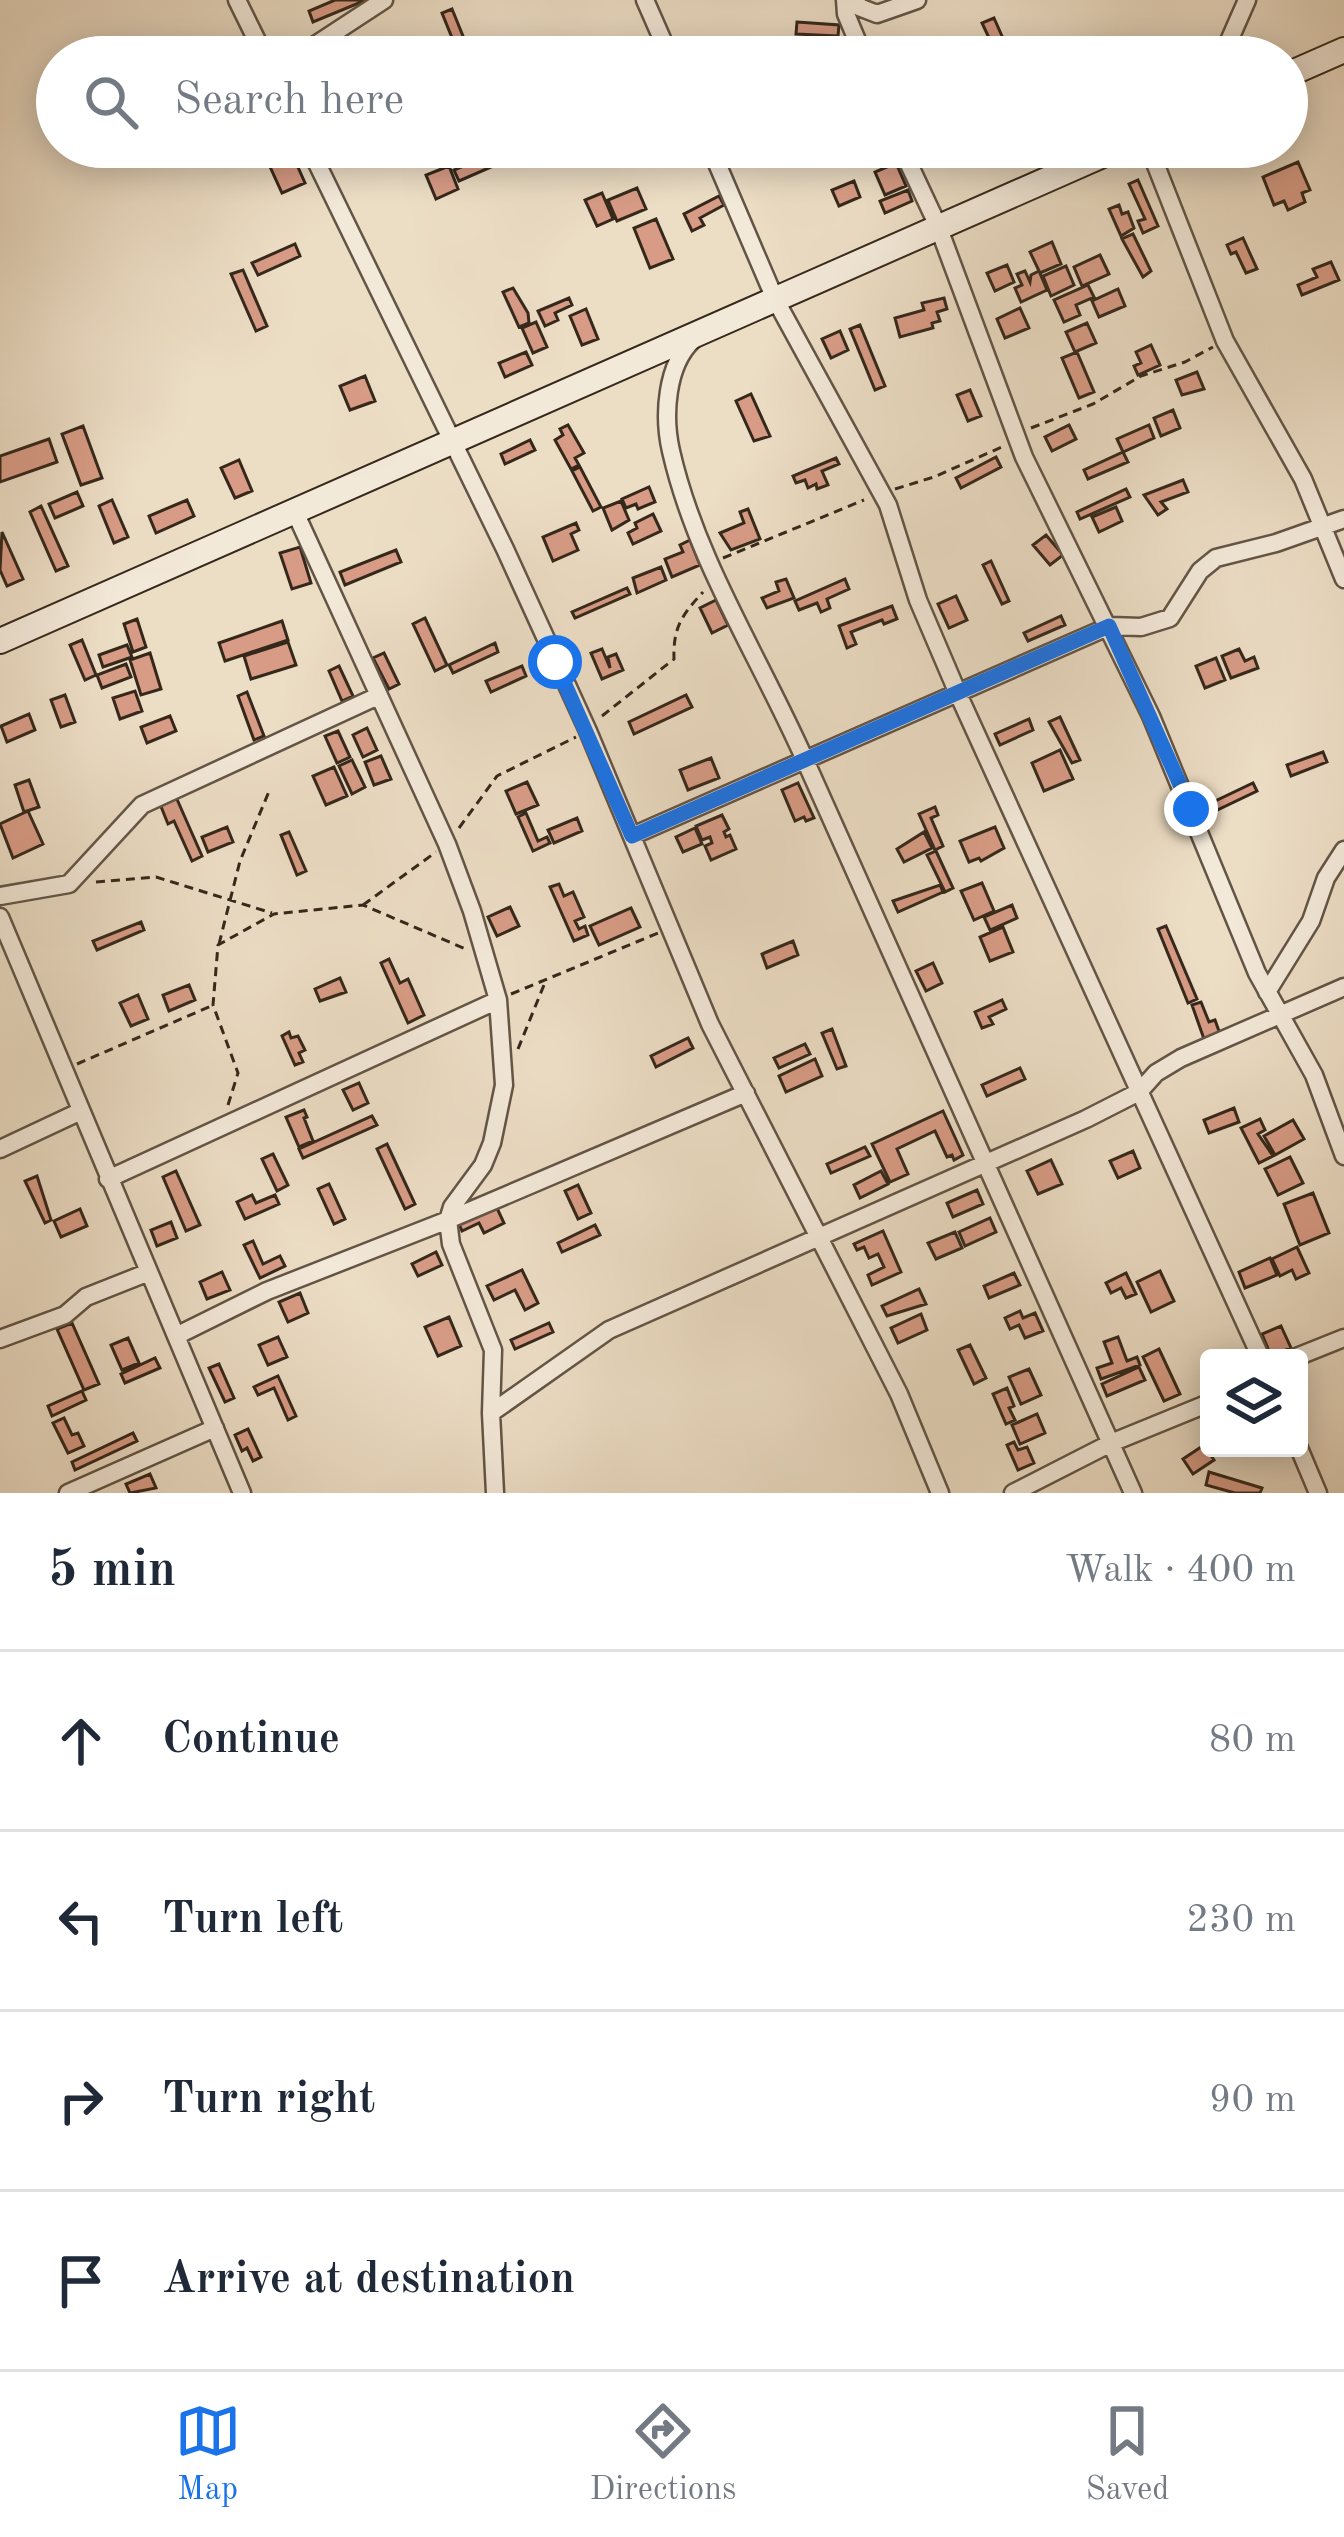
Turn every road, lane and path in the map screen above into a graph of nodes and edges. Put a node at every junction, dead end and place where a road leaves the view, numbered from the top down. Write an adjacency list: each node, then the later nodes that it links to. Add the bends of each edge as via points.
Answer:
1 (237, 0): 8 (street)
2 (384, 0): 9 (street)
3 (645, 0): 10 (street)
4 (844, 0): 11 (street)
5 (856, 0): 6 (street, via 877,14)
6 (916, 0)
7 (1247, 0): 12 (street)
8 (255, 36)
9 (329, 36)
10 (661, 36)
11 (855, 36)
12 (1231, 36)
13 (1344, 50): 14 (street)
14 (1308, 66)
15 (319, 168): 23 (street)
16 (719, 168): 21 (street)
17 (912, 168): 20 (street)
18 (1072, 168): 20 (street)
19 (1157, 168): 26 (street, via 1225,340)
20 (938, 226): 21 (street); 28 (street, via 1024,458)
21 (775, 299): 22 (street); 31 (street, via 888,506)
22 (700, 332): 23 (street); 33 (street, via 680,352 673,378 670,446 716,578)
23 (455, 441): 24 (street); 32 (street)
24 (295, 512): 29 (street); 30 (street)
25 (1344, 519): 26 (street)
26 (1322, 526): 27 (street); 28 (street, via 1216,558 1170,618)
27 (1344, 579)
28 (1109, 626): 31 (street); 49 (street)
29 (0, 641)
30 (378, 696): 36 (street); 38 (street, via 142,805)
31 (959, 696): 33 (street); 55 (street)
32 (588, 731): 35 (street); 36 (path, via 497,776)
33 (805, 760): 35 (street); 61 (street)
34 (270, 789): 40 (path)
35 (632, 836): 44 (street)
36 (446, 844): 41 (path); 46 (street)
37 (1344, 850): 49 (street)
38 (69, 884): 39 (street); 40 (path, via 156,877)
39 (0, 896)
40 (229, 900): 42 (path); 45 (path)
41 (363, 905): 42 (path); 46 (path)
42 (274, 914): 45 (path)
43 (0, 917): 53 (street)
44 (670, 927): 47 (path); 56 (street)
45 (218, 945): 51 (path)
46 (486, 958): 50 (street)
47 (547, 978): 50 (path); 54 (path)
48 (1344, 987): 52 (street)
49 (1267, 992): 52 (street)
50 (498, 1000): 54 (street); 58 (street)
51 (213, 1005): 53 (path); 58 (path, via 238,1072)
52 (1280, 1015): 55 (street, via 1181,1058); 60 (street)
53 (62, 1070): 57 (street)
54 (504, 1085): 63 (street, via 484,1166)
55 (1139, 1092): 61 (street); 69 (street)
56 (746, 1093): 63 (street); 64 (street)
57 (80, 1112): 59 (street); 62 (street)
58 (220, 1130): 62 (street)
59 (0, 1150)
60 (1344, 1156)
61 (986, 1166): 64 (street); 74 (street)
62 (108, 1179): 65 (street)
63 (448, 1220): 66 (street); 72 (street, via 493,1350)
64 (816, 1236): 72 (street, via 609,1330); 79 (street, via 899,1394)
65 (149, 1272): 66 (street); 68 (street)
66 (176, 1336): 73 (street)
67 (1344, 1338): 70 (street)
68 (0, 1339)
69 (1257, 1349)
70 (1308, 1352)
71 (1200, 1407): 74 (street)
72 (491, 1413): 78 (street)
73 (215, 1428): 76 (street); 77 (street)
74 (1111, 1443): 80 (street); 81 (street)
75 (1303, 1457): 82 (street)
76 (68, 1493)
77 (242, 1493)
78 (495, 1493)
79 (940, 1493)
80 (1013, 1493)
81 (1132, 1493)
82 (1318, 1493)

